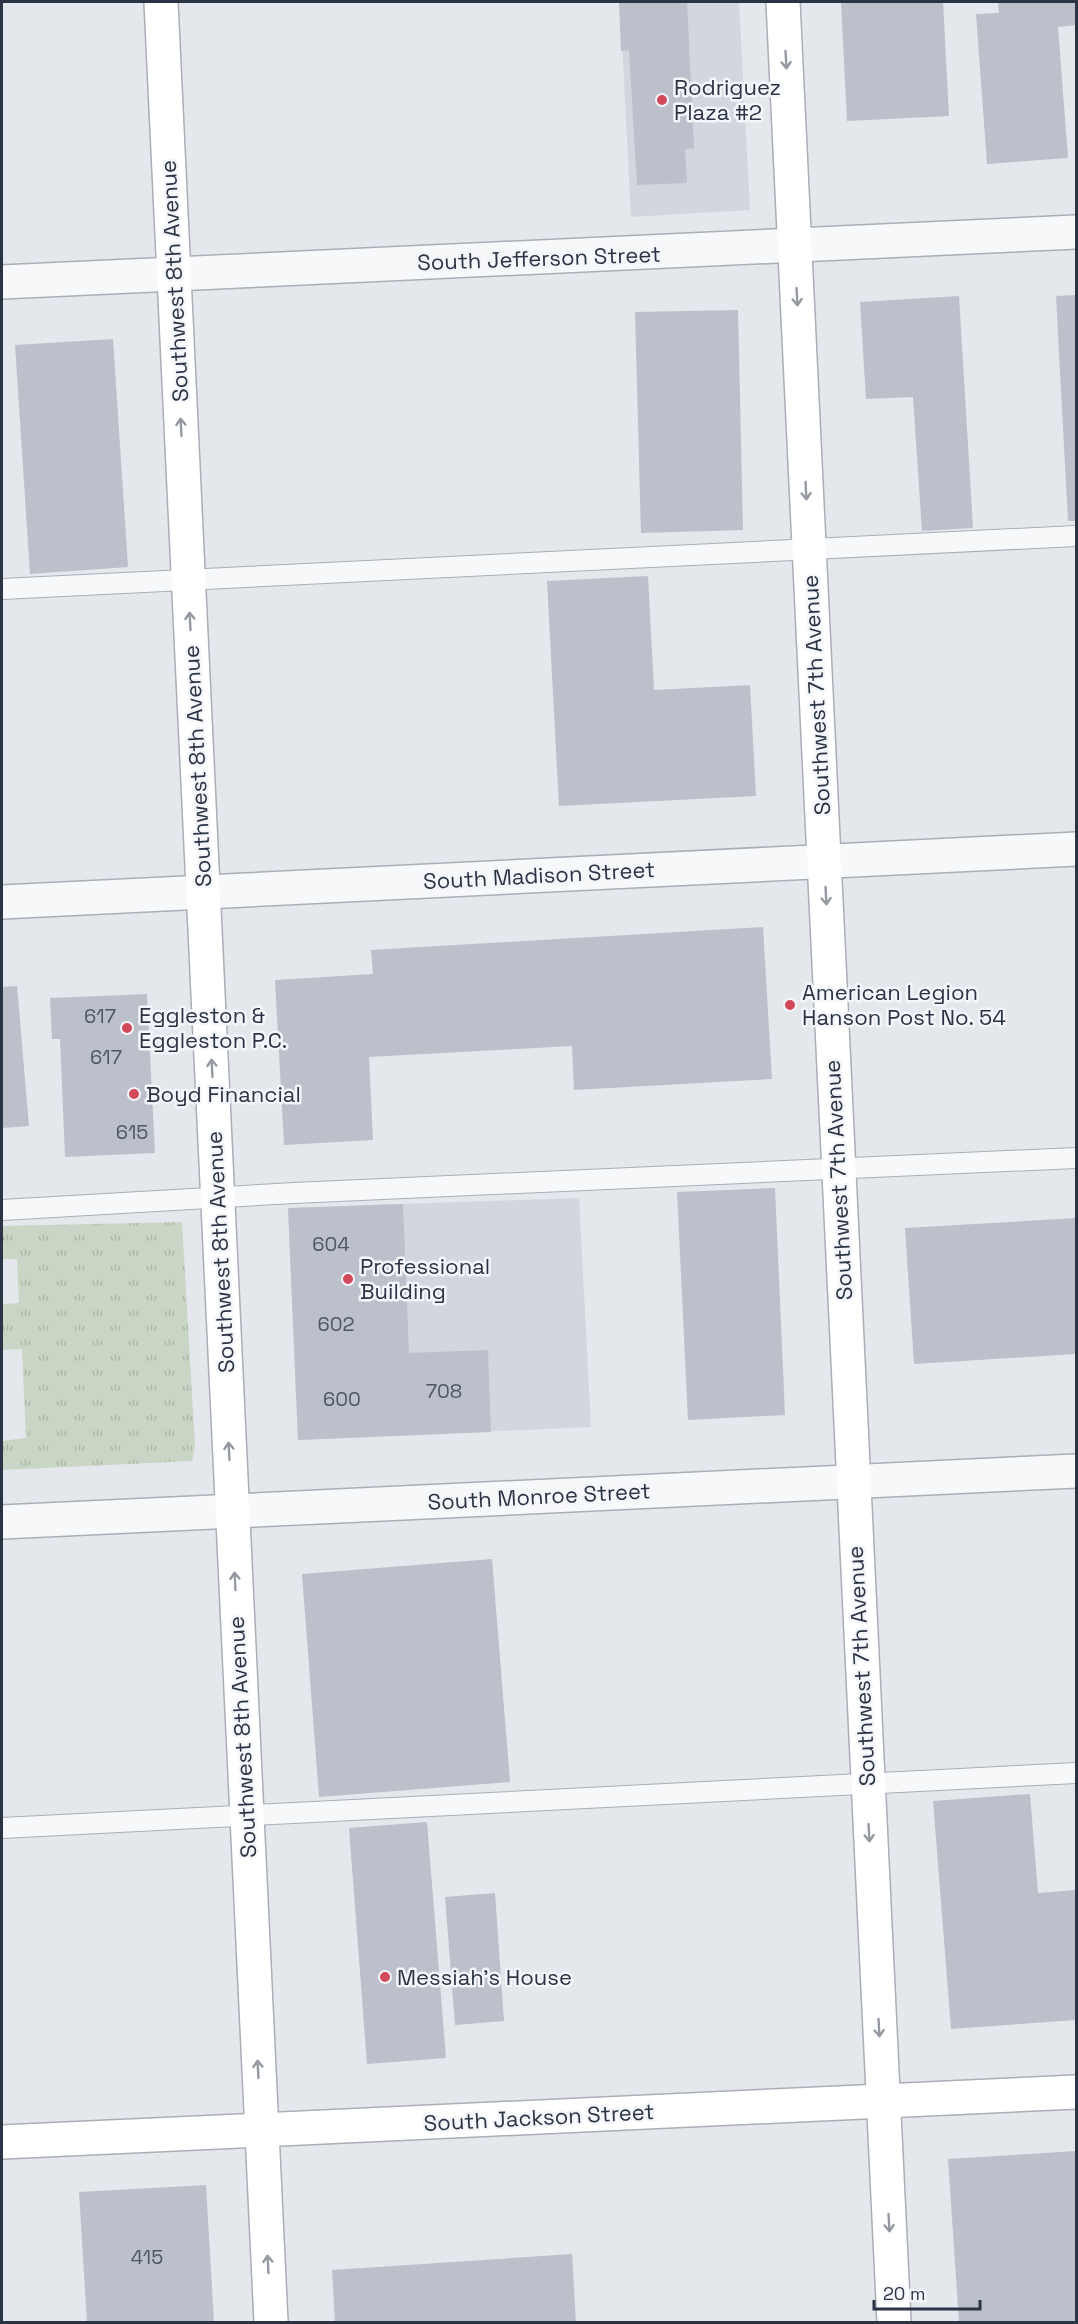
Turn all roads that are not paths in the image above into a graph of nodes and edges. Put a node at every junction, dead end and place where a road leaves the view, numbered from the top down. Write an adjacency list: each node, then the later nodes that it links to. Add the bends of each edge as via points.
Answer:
1 (161, 2): 5 (main road, Southwest 8th Avenue)
2 (783, 2): 4 (main road, Southwest 7th Avenue, one-way to 4)
3 (1077, 232): 4 (street, South Jefferson Street)
4 (795, 247): 5 (street, South Jefferson Street); 8 (main road, Southwest 7th Avenue, one-way to 8)
5 (174, 274): 6 (street, South Jefferson Street); 9 (main road, Southwest 8th Avenue, one-way to 5)
6 (2, 282)
7 (1077, 536): 8 (lane)
8 (809, 548): 9 (lane); 12 (main road, Southwest 7th Avenue)
9 (188, 581): 10 (lane); 13 (main road, Southwest 8th Avenue, one-way to 9)
10 (2, 590)
11 (1077, 849): 12 (street, South Madison Street)
12 (824, 861): 13 (street, South Madison Street); 16 (main road, Southwest 7th Avenue, one-way to 16)
13 (203, 892): 14 (street, South Madison Street); 17 (main road, Southwest 8th Avenue, one-way to 13)
14 (2, 902)
15 (1077, 1158): 16 (lane)
16 (838, 1169): 17 (lane); 20 (main road, Southwest 7th Avenue)
17 (218, 1198): 18 (lane); 21 (main road, Southwest 8th Avenue, one-way to 17)
18 (2, 1210)
19 (1077, 1471): 20 (street, South Monroe Street)
20 (852, 1481): 21 (street, South Monroe Street); 24 (main road, Southwest 7th Avenue)
21 (232, 1510): 22 (street, South Monroe Street); 25 (main road, Southwest 8th Avenue, one-way to 21)
22 (2, 1522)
23 (1077, 1773): 24 (lane)
24 (867, 1783): 25 (lane); 28 (main road, Southwest 7th Avenue, one-way to 28)
25 (246, 1816): 26 (lane); 29 (main road, Southwest 8th Avenue, one-way to 25)
26 (2, 1828)
27 (1077, 2092): 28 (main road, South Jackson Street)
28 (883, 2102): 29 (main road, South Jackson Street); 32 (main road, Southwest 7th Avenue, one-way to 32)
29 (261, 2130): 30 (main road, South Jackson Street); 31 (main road, Southwest 8th Avenue, one-way to 29)
30 (2, 2142)
31 (271, 2322)
32 (894, 2322)

